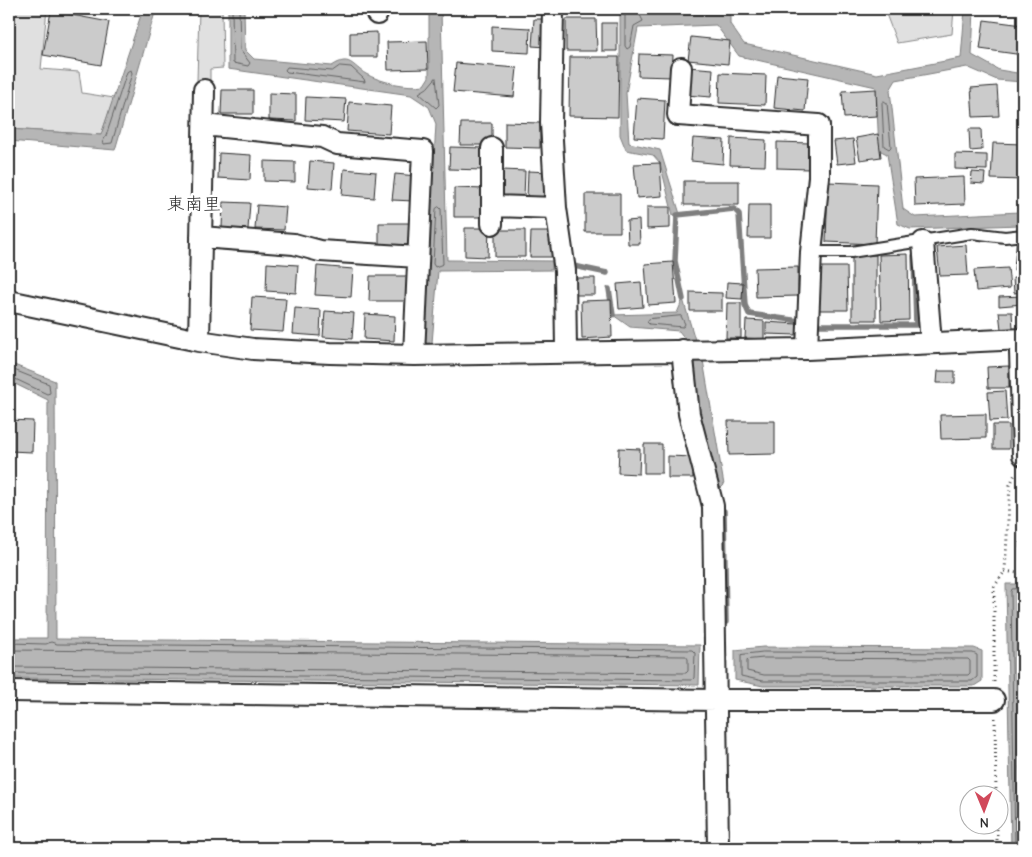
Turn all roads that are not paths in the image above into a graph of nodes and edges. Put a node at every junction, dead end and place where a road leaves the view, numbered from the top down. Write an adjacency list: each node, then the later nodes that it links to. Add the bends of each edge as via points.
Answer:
1 (553, 9): 6 (street, via 551,123)
2 (681, 68): 10 (street, via 678,115 819,125 819,177)
3 (204, 90): 4 (street)
4 (204, 126): 8 (street); 11 (street, via 322,137 337,144 423,150)
5 (492, 148): 6 (street, via 492,215)
6 (556, 208): 19 (street, via 565,271)
7 (1023, 235): 9 (lane, via 1005,237 972,233)
8 (201, 237): 11 (street, via 294,244 320,252); 14 (street)
9 (923, 242): 10 (lane, via 851,252); 15 (street)
10 (810, 252): 17 (street)
11 (418, 257): 20 (street)
12 (9, 301): 14 (street)
13 (1023, 339): 15 (street)
14 (199, 341): 20 (street, via 253,348)
15 (931, 344): 17 (street)
16 (1023, 345): 21 (street, via 1020,352)
17 (807, 349): 18 (street)
18 (682, 350): 19 (street); 23 (street, via 689,414 712,506)
19 (566, 352): 20 (street)
20 (414, 355)
21 (1022, 459)
22 (9, 691): 23 (street)
23 (716, 700): 24 (street); 25 (street)
24 (994, 700)
25 (718, 848)

